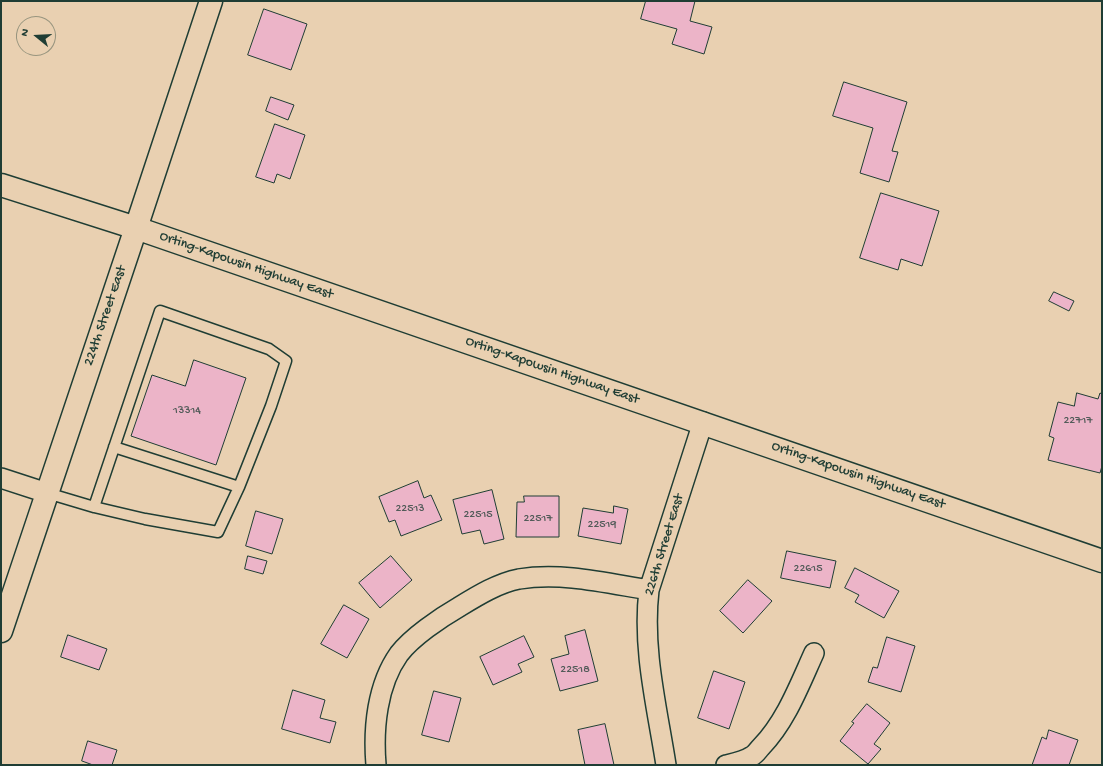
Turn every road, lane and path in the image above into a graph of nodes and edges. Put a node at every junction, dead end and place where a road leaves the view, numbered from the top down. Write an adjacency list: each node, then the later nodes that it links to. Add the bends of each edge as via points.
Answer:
1 (211, 1): 3 (main road, 224th Street East)
2 (1, 185): 3 (main road, Orting-Kapowsin Highway East)
3 (136, 228): 4 (main road, Orting-Kapowsin Highway East); 8 (main road, 224th Street East)
4 (703, 422): 10 (main road, Orting-Kapowsin Highway East); 11 (street, 226th Street East)
5 (114, 447): 7 (lane); 7 (lane, via 160,311 269,349 286,361); 9 (lane)
6 (1, 478): 8 (street)
7 (239, 487): 9 (lane, via 218,532)
8 (47, 493): 9 (lane); 12 (main road, 224th Street East)
9 (94, 507)
10 (1102, 561)
11 (649, 590): 14 (street, via 575,577 519,579 501,584 441,618 414,639 400,653 390,669 378,713); 15 (street, 226th Street East, via 646,612 650,668)
12 (1, 631)
13 (814, 653): 16 (street, via 782,722 752,756)
14 (376, 765)
15 (666, 765)
16 (726, 765)

